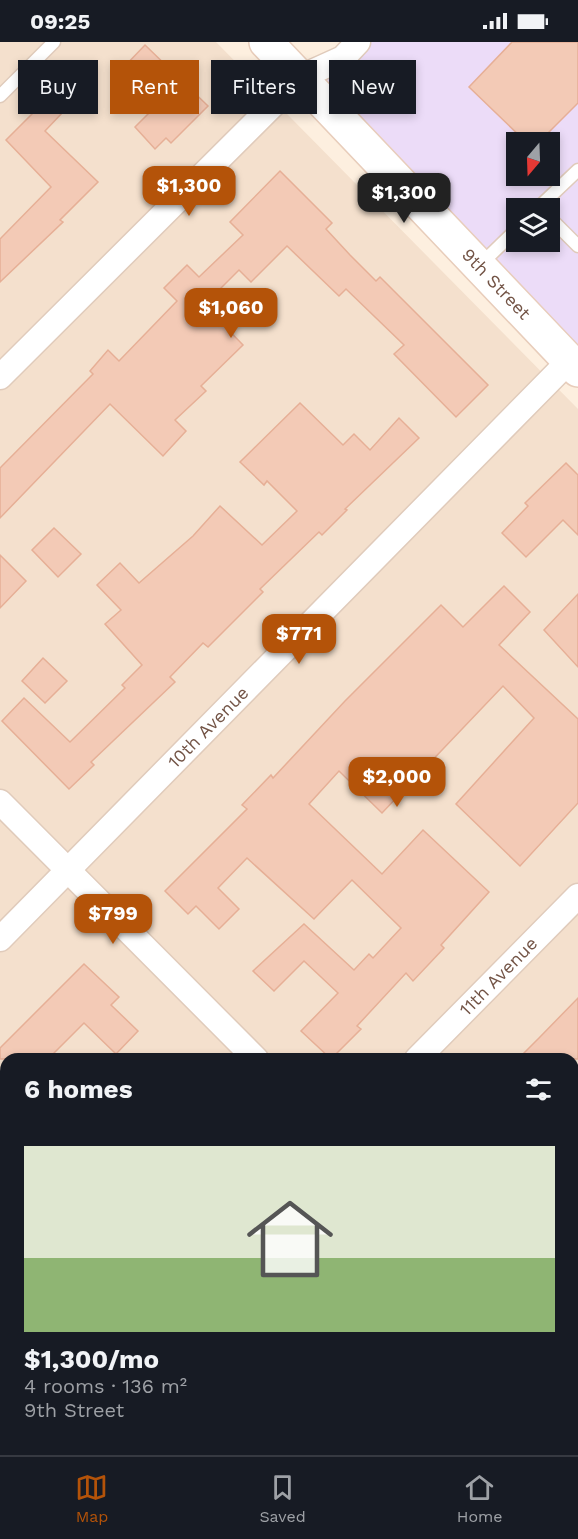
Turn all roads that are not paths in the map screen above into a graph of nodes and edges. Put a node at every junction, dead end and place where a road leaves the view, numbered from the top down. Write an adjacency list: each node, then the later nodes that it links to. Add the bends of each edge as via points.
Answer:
1 (54, 42): 7 (lane)
2 (266, 42): 4 (street, 9th Street)
3 (358, 42): 5 (street, via 343,58)
4 (283, 60)
5 (317, 69)
6 (317, 95): 14 (street, 9th Street)
7 (0, 96)
8 (263, 114): 16 (street)
9 (578, 170): 10 (lane)
10 (549, 198)
11 (560, 228): 13 (lane)
12 (506, 240): 14 (lane)
13 (578, 246)
14 (479, 266): 15 (street, 9th Street)
15 (573, 366): 18 (street, 10th Avenue)
16 (0, 377)
17 (0, 802): 18 (street)
18 (68, 870): 20 (street, 10th Avenue); 21 (street)
19 (578, 896): 22 (street, 11th Avenue)
20 (0, 939)
21 (250, 1053)
22 (423, 1053)

